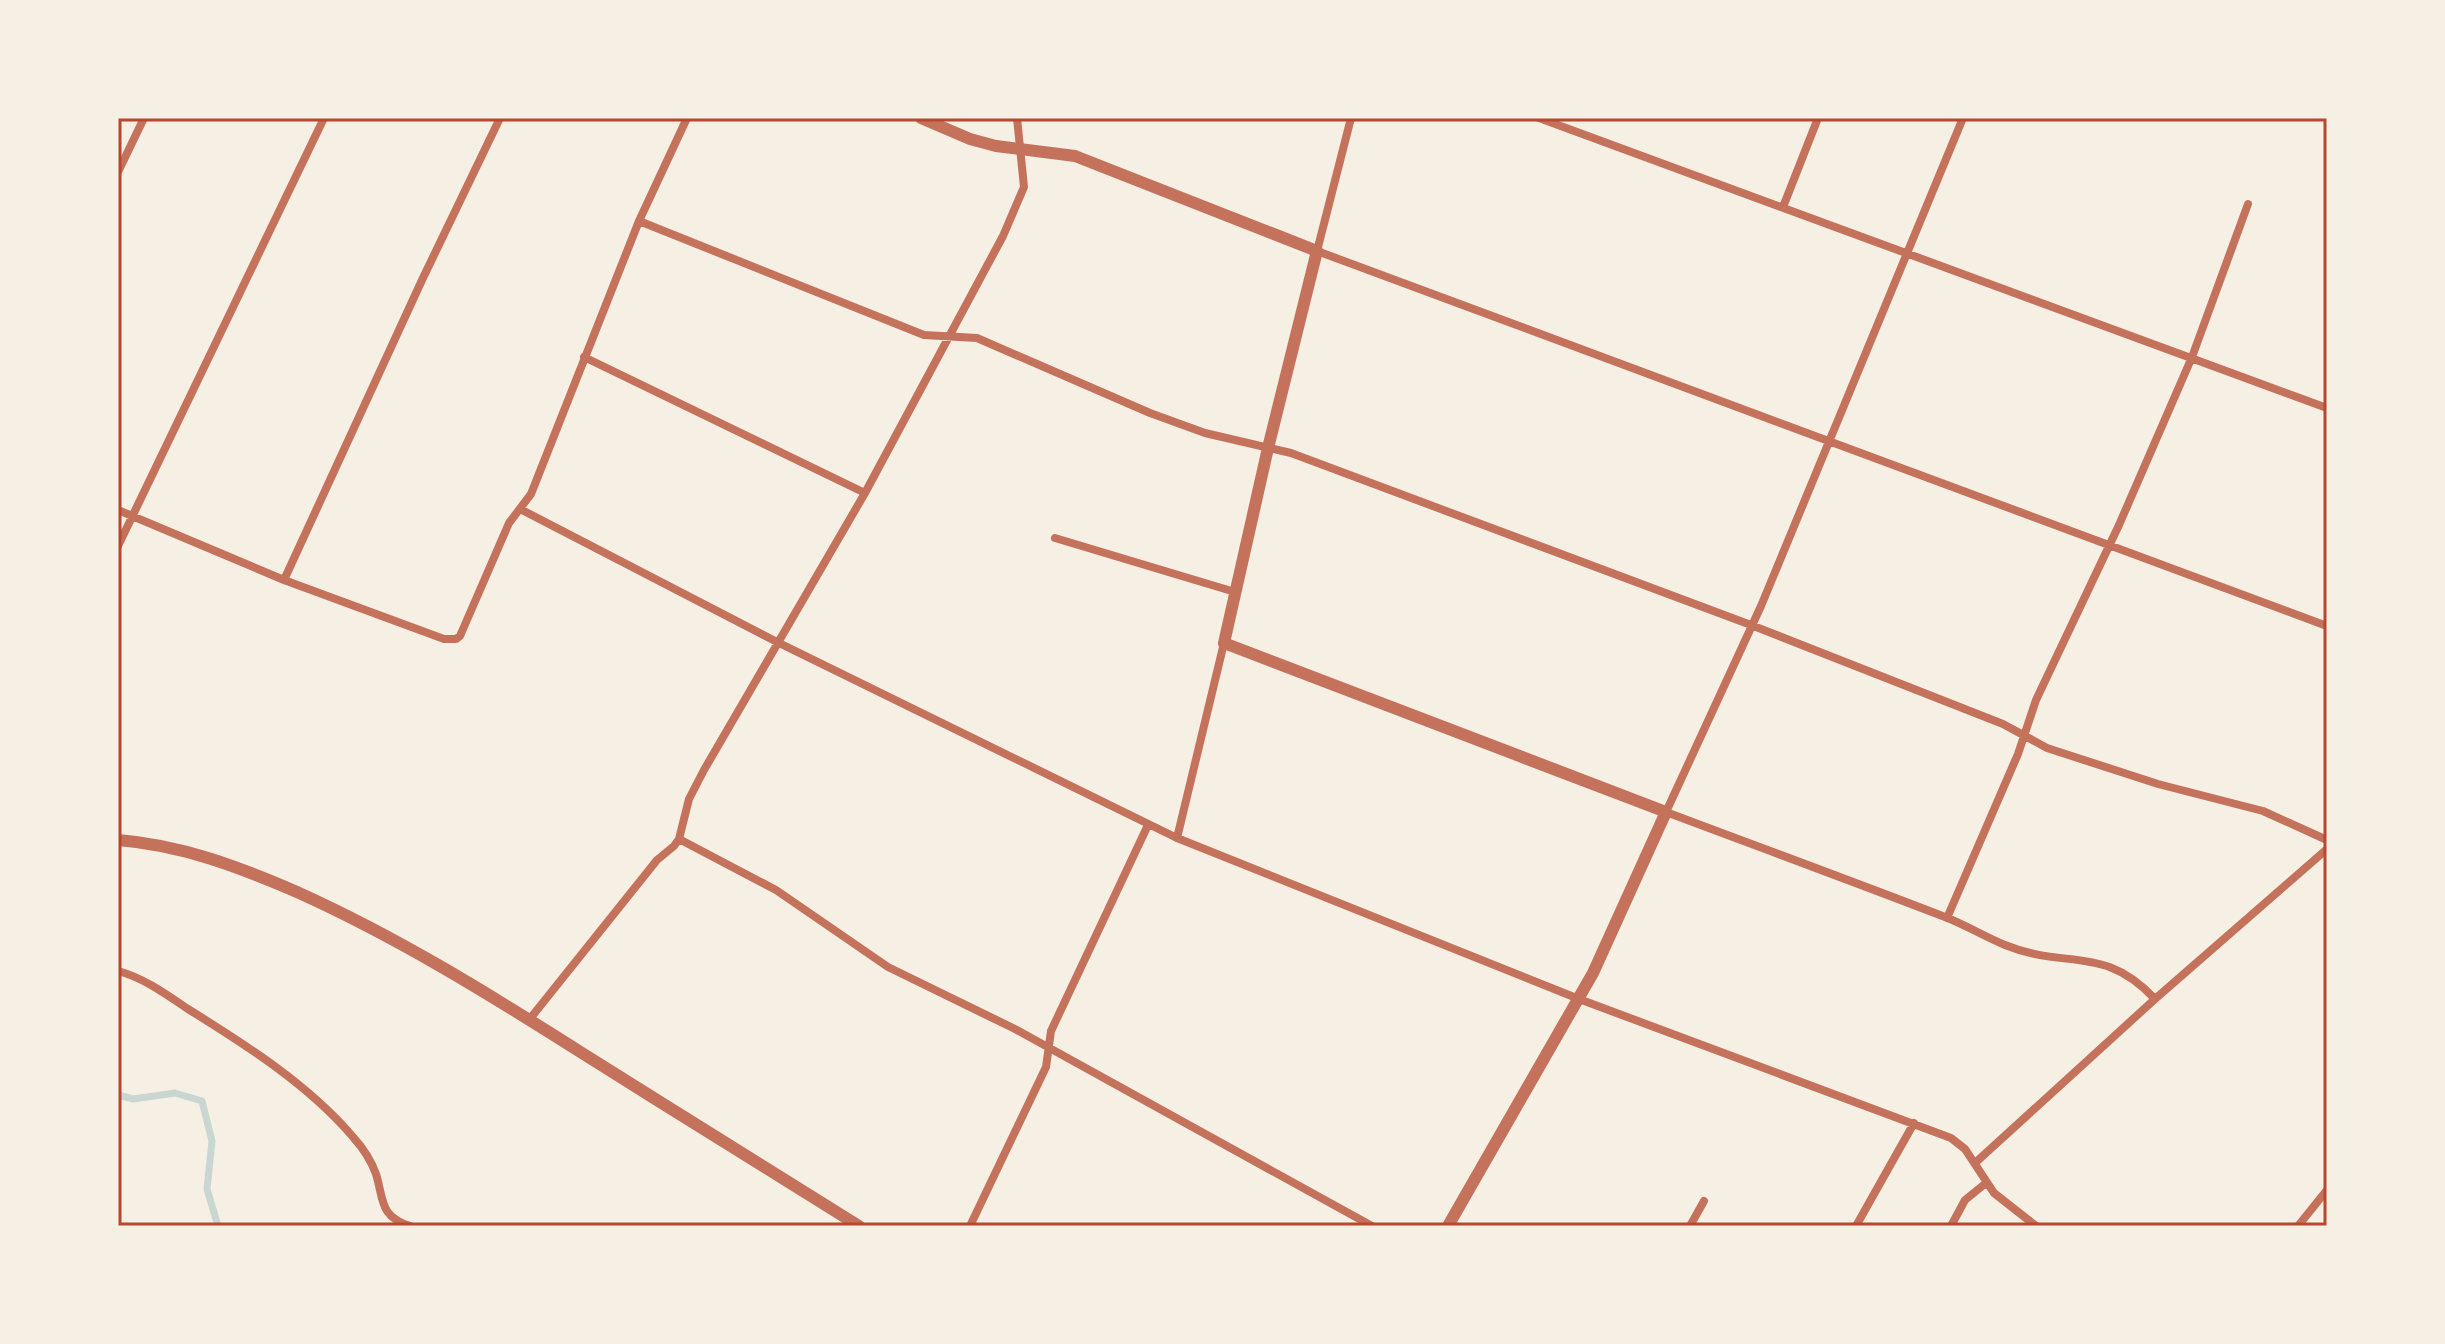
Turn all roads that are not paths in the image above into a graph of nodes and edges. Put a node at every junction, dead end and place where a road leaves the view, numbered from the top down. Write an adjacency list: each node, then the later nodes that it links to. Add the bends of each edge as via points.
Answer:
1 (144, 118): 12 (street)
2 (324, 118): 27 (street)
3 (500, 118): 31 (street)
4 (687, 118): 15 (street)
5 (921, 118): 11 (street, via 970,139)
6 (1017, 118): 11 (street)
7 (1351, 118): 16 (street)
8 (1539, 118): 14 (street)
9 (1818, 118): 14 (street)
10 (1963, 118): 17 (street)
11 (1019, 150): 16 (street, via 1075,156); 18 (street, via 1022,192)
12 (118, 172)
13 (2248, 204): 20 (street)
14 (1783, 207): 17 (street)
15 (639, 221): 18 (street, via 924,335); 19 (street)
16 (1317, 251): 22 (street); 23 (street)
17 (1906, 252): 20 (street); 22 (street)
18 (948, 336): 23 (street, via 977,338 1150,413); 24 (street)
19 (584, 357): 24 (street); 25 (street, via 531,494)
20 (2192, 357): 21 (street); 29 (street)
21 (2327, 408)
22 (1829, 441): 29 (street); 33 (street)
23 (1268, 448): 32 (street); 33 (street)
24 (865, 493): 35 (street)
25 (520, 509): 31 (street, via 456,639); 35 (street)
26 (118, 510): 27 (street)
27 (133, 515): 30 (street); 31 (street)
28 (1055, 538): 32 (street)
29 (2109, 544): 34 (street); 37 (street)
30 (118, 546)
31 (284, 580)
32 (1235, 592): 36 (street)
33 (1751, 625): 37 (street); 38 (street)
34 (2327, 626)
35 (777, 642): 39 (street); 41 (street, via 689,799)
36 (1224, 643): 38 (street); 40 (street)
37 (2024, 735): 43 (street, via 2112,770 2263,811); 45 (street)
38 (1666, 812): 45 (street); 47 (street)
39 (1148, 825): 40 (street); 50 (street, via 1051,1031)
40 (1177, 838): 47 (street)
41 (679, 839): 49 (street); 50 (street, via 776,890 888,967)
42 (118, 840): 49 (street, via 194,853 272,881 379,931)
43 (2327, 840)
44 (2327, 849): 48 (street)
45 (1947, 918): 48 (street, via 2028,953 2082,959 2118,970)
46 (118, 971): 56 (street, via 150,984 224,1031 343,1125 368,1158)
47 (1579, 999): 51 (street); 62 (street)
48 (2155, 999): 52 (street)
49 (529, 1020): 59 (street)
50 (1048, 1049): 60 (street, via 1046,1067); 61 (street)
51 (1914, 1123): 52 (street, via 1959,1143); 64 (street)
52 (1975, 1163): 53 (street)
53 (1986, 1183): 65 (street, via 1965,1200); 66 (street)
54 (2327, 1190): 67 (street)
55 (1704, 1201): 63 (street)
56 (390, 1217): 57 (street); 58 (street)
57 (383, 1226)
58 (410, 1226)
59 (859, 1226)
60 (970, 1226)
61 (1372, 1226)
62 (1448, 1226)
63 (1690, 1226)
64 (1856, 1226)
65 (1951, 1226)
66 (2036, 1226)
67 (2298, 1226)

